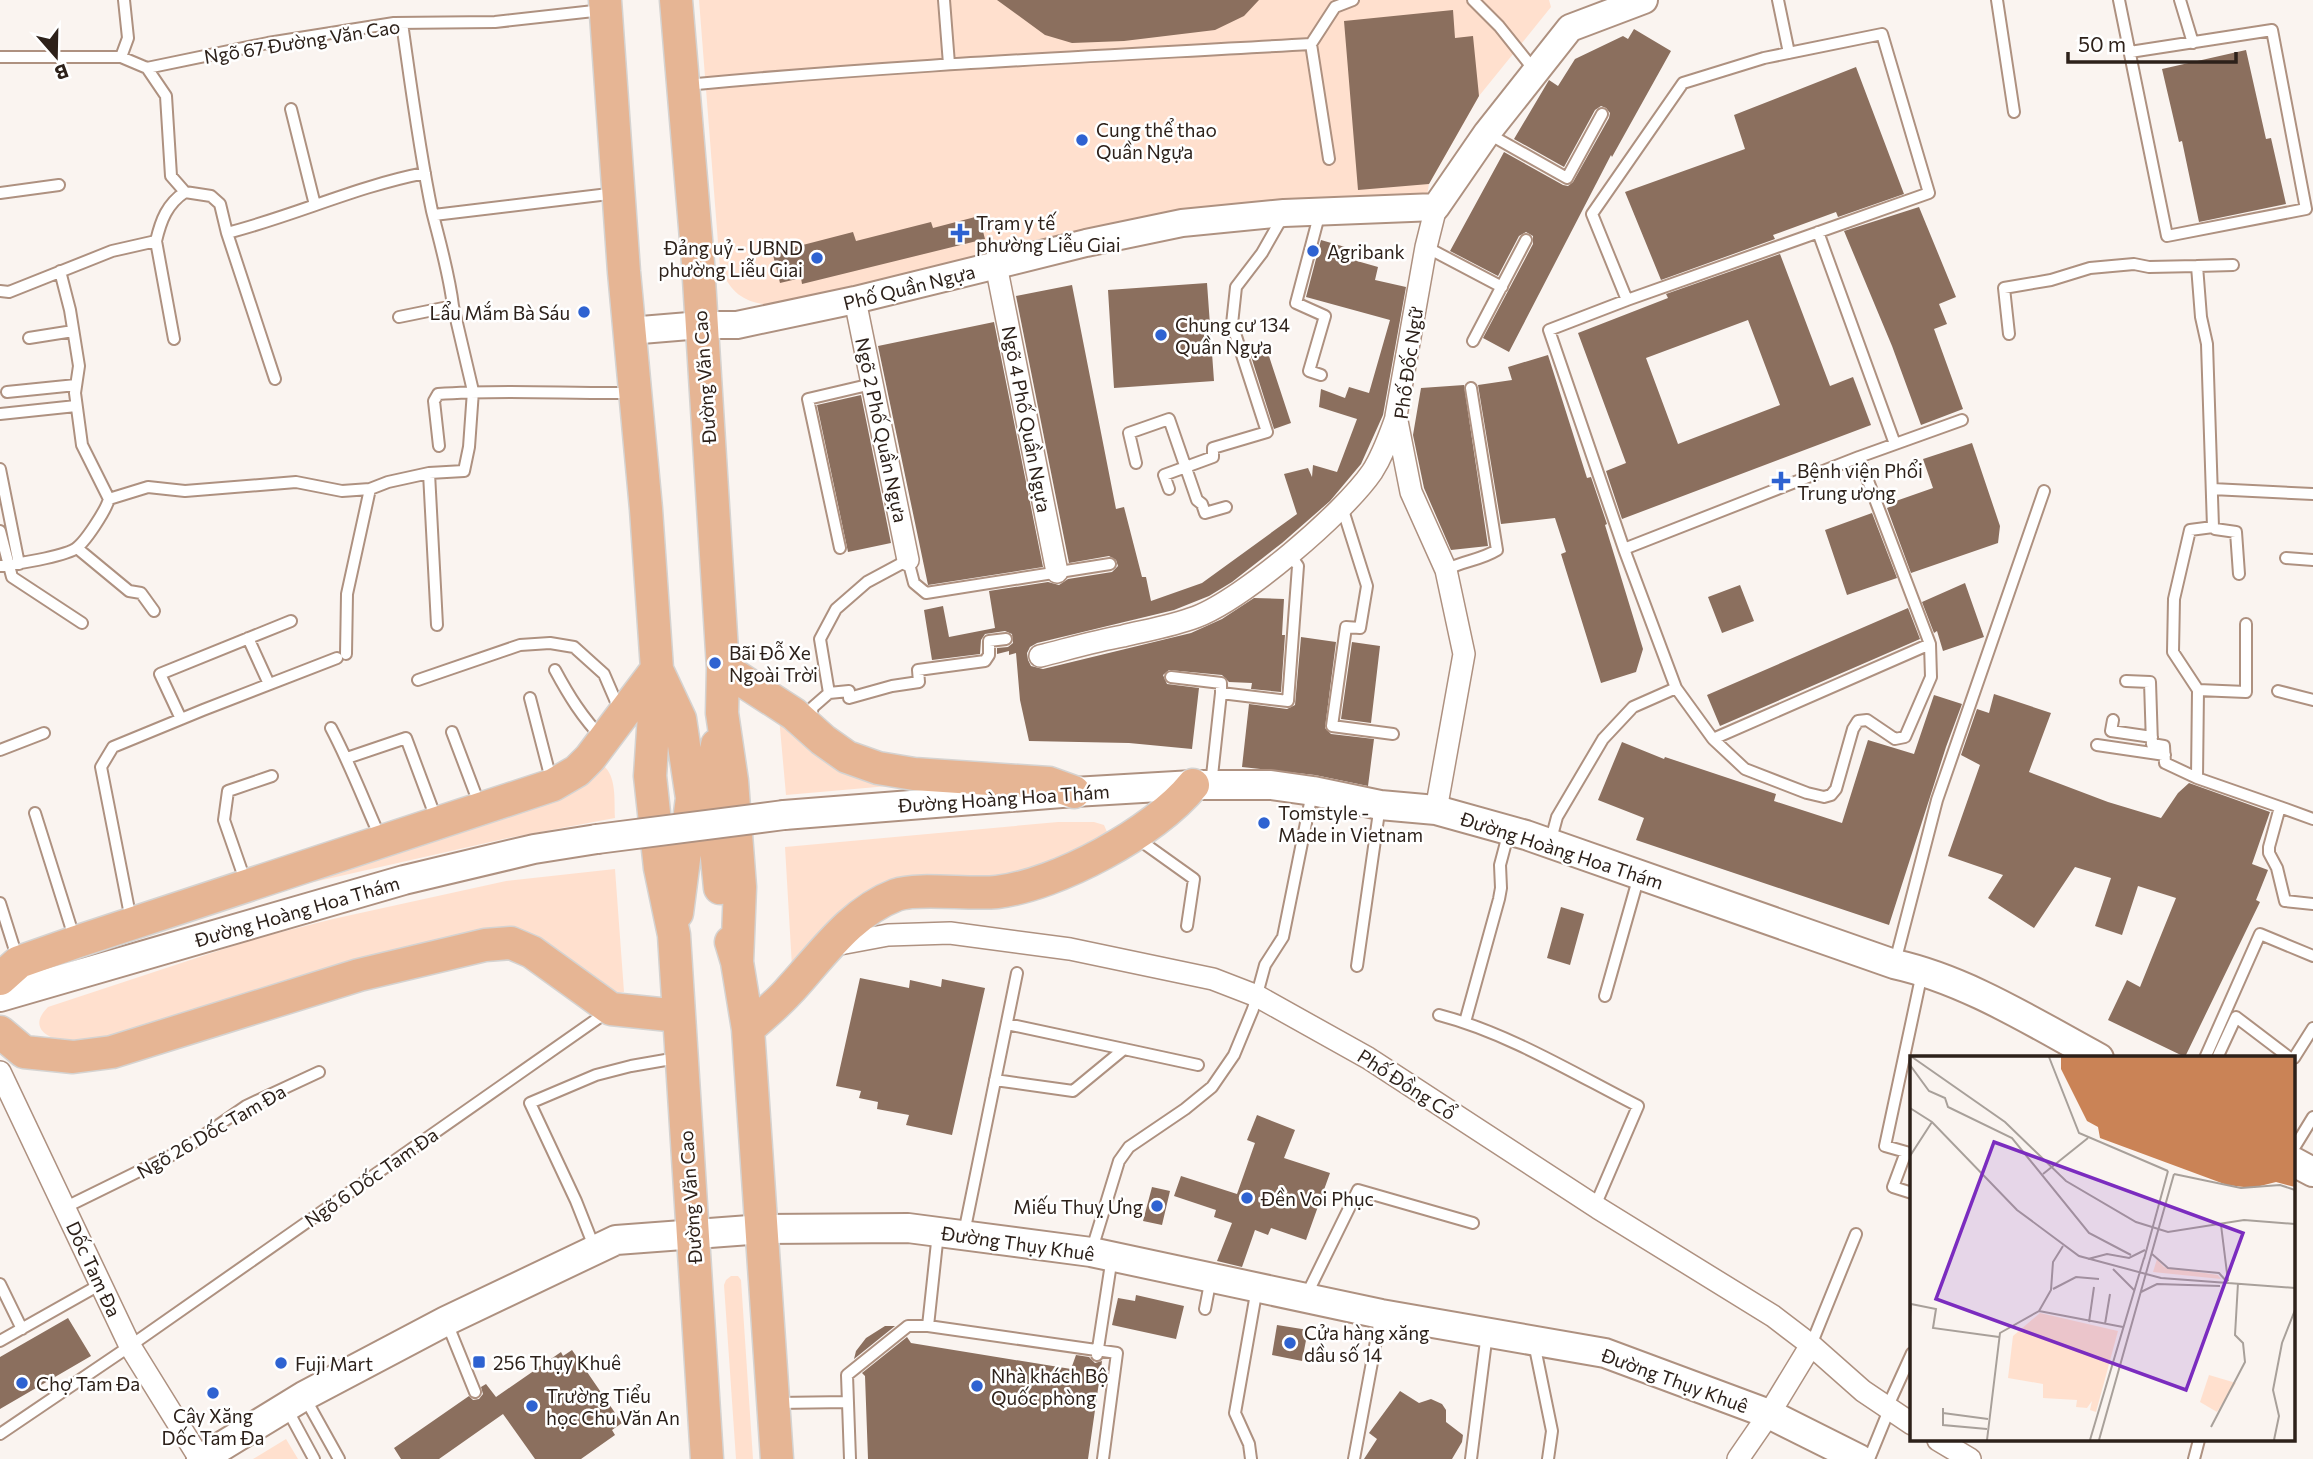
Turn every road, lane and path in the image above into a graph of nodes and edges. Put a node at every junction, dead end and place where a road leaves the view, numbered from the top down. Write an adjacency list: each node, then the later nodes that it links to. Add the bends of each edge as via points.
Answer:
1 (124, 0): 19 (lane, via 128,38)
2 (676, 0): 23 (main road, Đường Văn Cao)
3 (944, 0): 20 (lane)
4 (1353, 0): 11 (lane)
5 (1473, 0): 22 (lane)
6 (1644, 0): 22 (street, Phố Đốc Ngữ, via 1570,28)
7 (1778, 0): 17 (lane)
8 (1997, 0): 25 (lane)
9 (2119, 0): 16 (lane)
10 (2180, 0): 14 (lane)
11 (1335, 4): 15 (lane)
12 (605, 5): 13 (lane, Ngõ 67 Đường Văn Cao, via 495,22); 32 (main road, Đường Văn Cao)
13 (402, 23): 21 (lane, Ngõ 67 Đường Văn Cao, via 268,43); 29 (lane)
14 (2193, 43): 16 (lane); 16 (lane, via 2272,30 2306,209 2167,236)
15 (1311, 44): 20 (lane); 28 (lane)
16 (2130, 52)
17 (1789, 53): 39 (lane, via 1882,34 1929,193); 51 (lane, via 1683,83 1592,214)
18 (0, 57): 19 (lane)
19 (121, 57): 21 (lane)
20 (949, 64): 23 (lane)
21 (146, 68): 31 (lane, via 166,96 171,176)
22 (1535, 71): 27 (street, Phố Đốc Ngữ)
23 (682, 86): 54 (main road, Đường Văn Cao)
24 (292, 109): 34 (lane)
25 (2014, 112)
26 (1602, 114): 27 (lane, via 1567,178)
27 (1487, 133): 35 (street, Phố Đốc Ngữ)
28 (1329, 159)
29 (425, 173): 34 (lane); 38 (lane)
30 (59, 185): 33 (lane)
31 (185, 192): 40 (lane, via 216,198); 42 (lane, via 166,210)
32 (620, 192): 38 (lane); 56 (main road, Đường Văn Cao)
33 (0, 193)
34 (315, 205): 40 (lane)
35 (1436, 207): 36 (street, Phố Quần Ngựa); 43 (street, Phố Đốc Ngữ)
36 (1320, 212): 37 (street, Phố Quần Ngựa); 61 (lane, via 1296,303 1325,316 1309,372)
37 (1284, 214): 44 (street, Phố Quần Ngựa, via 1182,223); 77 (lane, via 1236,287 1232,324 1266,432 1213,448 1213,457)
38 (434, 215): 52 (lane)
39 (1818, 232): 51 (lane); 73 (lane)
40 (227, 233): 62 (lane)
41 (1526, 240): 48 (lane)
42 (156, 241): 47 (lane, via 112,251); 59 (lane)
43 (1426, 247): 48 (lane); 71 (street, Phố Đốc Ngữ)
44 (996, 265): 50 (street, Phố Quần Ngựa); 100 (street, Ngõ 4 Phố Quần Ngựa)
45 (2232, 265): 46 (lane)
46 (2197, 266): 57 (lane, via 2090,268 2004,288); 82 (lane, via 2207,344)
47 (60, 271): 49 (lane, via 9,292); 55 (lane)
48 (1502, 287): 60 (lane)
49 (0, 291)
50 (855, 300): 54 (street, Phố Quần Ngựa, via 737,325); 63 (street, Ngõ 2 Phố Quần Ngựa)
51 (1627, 300): 92 (lane, via 1549,330)
52 (453, 306): 53 (lane); 66 (lane)
53 (399, 317)
54 (701, 325): 56 (street, Phố Quần Ngựa); 111 (main road, Đường Văn Cao)
55 (74, 331): 58 (lane); 64 (lane, via 79,366)
56 (629, 331): 68 (main road, Đường Văn Cao)
57 (2009, 334)
58 (29, 338)
59 (174, 339)
60 (1473, 341)
61 (1321, 375)
62 (275, 379)
63 (872, 384): 91 (lane, via 808,399); 95 (street, Ngõ 2 Phố Quần Ngựa)
64 (76, 385): 67 (lane); 69 (lane)
65 (1471, 388): 99 (lane, via 1497,550)
66 (473, 391): 68 (lane); 74 (lane, via 438,394 434,401); 79 (lane, via 464,471)
67 (7, 392)
68 (635, 393): 112 (main road, Đường Văn Cao)
69 (76, 406): 70 (lane); 85 (lane, via 82,445)
70 (0, 414)
71 (1396, 416): 87 (street, via 1384,452); 99 (street, Phố Đốc Ngữ, via 1410,492)
72 (1962, 420): 73 (lane)
73 (1895, 444): 75 (lane)
74 (439, 446)
75 (1859, 457): 92 (lane); 109 (lane)
76 (1136, 463): 77 (lane, via 1129,433 1169,419)
77 (1186, 467): 81 (lane, via 1164,475); 86 (lane, via 1205,513)
78 (0, 469): 98 (lane)
79 (429, 473): 80 (lane); 106 (lane)
80 (370, 489): 85 (lane, via 342,491 296,482 185,491 148,487); 117 (lane, via 347,594 342,656)
81 (1169, 489)
82 (2212, 489): 84 (lane); 88 (lane)
83 (2044, 491): 165 (lane, via 1937,800)
84 (2313, 494)
85 (108, 499): 90 (lane, via 107,508)
86 (1226, 507)
87 (1342, 507): 93 (street); 132 (lane, via 1367,586 1360,628 1346,627 1332,726)
88 (2213, 527): 101 (lane, via 2236,532); 119 (lane, via 2188,533 2174,599 2172,652)
89 (0, 531): 98 (lane)
90 (77, 548): 98 (lane); 102 (lane, via 129,591 141,593)
91 (840, 548)
92 (1624, 549): 118 (lane)
93 (1289, 553): 110 (street, via 1231,599 1198,616); 121 (lane, via 1297,566 1288,701)
94 (2286, 558): 96 (lane)
95 (908, 560): 100 (lane, via 914,583 926,593); 122 (lane, via 867,582 836,609 820,639)
96 (2313, 560)
97 (1110, 564): 100 (lane)
98 (9, 565): 104 (lane, via 12,577)
99 (1446, 569): 148 (street, Phố Đốc Ngữ, via 1464,654)
100 (1057, 572)
101 (2239, 574)
102 (154, 611)
103 (291, 621): 107 (lane)
104 (82, 623)
105 (2246, 624): 119 (lane, via 2246,692)
106 (436, 625)
107 (248, 638): 117 (lane); 125 (lane, via 160,674)
108 (1006, 639): 122 (lane, via 989,641 985,661 918,670 919,682 849,698 849,691)
109 (1930, 644): 134 (lane); 134 (lane, via 1931,677 1905,737 1895,739 1867,720 1858,721 1831,794 1807,793 1745,769)
110 (1040, 656)
111 (723, 668): 127 (main road); 179 (main road, Đường Văn Cao, via 722,713 740,887 737,962)
112 (657, 669): 129 (main road); 175 (main road, Đường Văn Cao, via 650,776 660,868 674,935)
113 (555, 670): 129 (lane, via 584,719)
114 (1171, 677): 121 (lane, via 1221,683)
115 (418, 680): 129 (lane, via 520,645 574,647 604,674)
116 (2126, 681): 133 (lane, via 2150,682)
117 (269, 684): 125 (lane)
118 (1676, 688): 134 (lane); 155 (lane, via 1633,707 1603,739 1558,817)
119 (2198, 690): 140 (lane)
120 (2278, 691): 124 (lane)
121 (1220, 693): 142 (lane)
122 (829, 694): 127 (lane, via 813,707)
123 (530, 698): 141 (lane)
124 (2313, 700)
125 (181, 719): 160 (lane, via 113,747 101,767)
126 (2113, 720): 133 (lane, via 2111,731)
127 (808, 726): 144 (main road, via 847,757 878,768 1049,783)
128 (331, 728): 138 (lane)
129 (614, 729): 141 (main road, via 577,771)
130 (452, 732): 147 (lane)
131 (44, 733): 136 (lane)
132 (1393, 734)
133 (2152, 737): 137 (lane, via 2152,744 2164,746)
134 (1713, 739)
135 (2097, 746): 137 (lane)
136 (0, 750)
137 (2165, 755): 140 (lane, via 2165,763)
138 (347, 758): 151 (lane, via 406,738); 154 (lane)
139 (272, 776): 157 (lane, via 228,791 224,820)
140 (2197, 778): 146 (lane)
141 (553, 785): 147 (main road)
142 (1202, 785): 143 (main road, Đường Hoàng Hoa Thám, via 1271,785); 144 (main road, Đường Hoàng Hoa Thám); 153 (main road)
143 (1313, 791): 145 (main road, Đường Hoàng Hoa Thám); 170 (lane, via 1283,937 1265,965)
144 (1074, 792): 172 (main road, Đường Hoàng Hoa Thám, bridge, via 784,815 534,849 404,880)
145 (1380, 805): 148 (main road, Đường Hoàng Hoa Thám); 166 (lane)
146 (2280, 807): 150 (lane); 159 (lane, via 2269,853 2286,901)
147 (481, 808): 151 (main road)
148 (1436, 810): 152 (main road, Đường Hoàng Hoa Thám)
149 (35, 813): 162 (lane)
150 (2313, 819)
151 (438, 822): 154 (main road)
152 (1509, 830): 155 (main road, Đường Hoàng Hoa Thám); 176 (lane, via 1500,865 1499,900)
153 (1133, 835): 161 (lane, via 1194,879); 163 (main road, via 1091,861 1028,886 997,892 898,894 862,913)
154 (382, 840): 157 (main road)
155 (1550, 843): 156 (main road, Đường Hoàng Hoa Thám)
156 (1640, 874): 165 (main road, Đường Hoàng Hoa Thám); 171 (lane)
157 (247, 886): 160 (main road)
158 (0, 903): 168 (lane)
159 (2313, 904)
160 (131, 923): 162 (main road)
161 (1187, 926)
162 (76, 942): 168 (main road)
163 (829, 946): 170 (street, Phố Đồng Cổ, via 888,935 950,933 1070,949 1213,979); 179 (main road)
164 (2313, 956): 183 (lane, via 2260,934)
165 (1894, 964): 167 (main road, Đường Hoàng Hoa Thám)
166 (1357, 966)
167 (1923, 970): 182 (main road, Đường Hoàng Hoa Thám); 194 (lane, via 1885,1146 1906,1152 1893,1186)
168 (10, 971)
169 (1017, 973): 177 (lane)
170 (1257, 996): 195 (street, Phố Đồng Cổ, via 1368,1058); 203 (lane, via 1234,1055 1212,1087 1129,1147 1119,1161)
171 (1605, 996)
172 (0, 997)
173 (611, 1009): 175 (main road); 180 (main road, via 532,952 510,943 359,975 112,1052 72,1057 24,1052); 218 (lane, Ngõ 6 Dốc Tam Đa)
174 (1439, 1015): 176 (lane)
175 (679, 1016): 187 (main road, Đường Văn Cao)
176 (1465, 1022): 195 (lane, via 1638,1106)
177 (1007, 1024): 181 (lane); 191 (lane)
178 (2313, 1028): 186 (lane)
179 (748, 1029): 198 (main road, Đường Văn Cao)
180 (0, 1032)
181 (1124, 1049): 188 (lane); 191 (lane, via 1073,1091)
182 (2095, 1056)
183 (2206, 1056)
184 (2218, 1056): 185 (lane, via 2236,1017)
185 (2289, 1056)
186 (2293, 1056)
187 (681, 1058): 201 (main road, Đường Văn Cao); 202 (lane, via 596,1075 530,1103)
188 (1198, 1065)
189 (0, 1072): 196 (street, Dốc Tam Đa)
190 (319, 1072): 196 (lane, Ngõ 26 Dốc Tam Đa, via 246,1106 184,1149)
191 (995, 1080): 199 (lane)
192 (2313, 1117): 193 (lane)
193 (2299, 1165)
194 (1910, 1192)
195 (1595, 1206): 217 (street, Phố Đồng Cổ, via 1773,1316)
196 (64, 1208): 206 (street, Dốc Tam Đa)
197 (1473, 1223): 208 (lane, via 1358,1190)
198 (763, 1229): 199 (main road, Đường Thụy Khuê, via 908,1228); 201 (main road, Đường Thụy Khuê); 224 (main road, Đường Văn Cao)
199 (951, 1234): 203 (main road, Đường Thụy Khuê); 212 (lane)
200 (1856, 1234): 217 (lane)
201 (693, 1235): 202 (main road, Đường Thụy Khuê, via 616,1240); 234 (main road, Đường Văn Cao)
202 (595, 1249): 211 (main road, Đường Thụy Khuê)
203 (1101, 1255): 204 (main road, Đường Thụy Khuê); 219 (lane)
204 (1211, 1278): 207 (main road, Đường Thụy Khuê); 209 (lane)
205 (0, 1284): 213 (lane)
206 (101, 1284): 213 (lane); 218 (street, Dốc Tam Đa)
207 (1257, 1288): 208 (main road, Đường Thụy Khuê); 238 (lane, via 1235,1413)
208 (1304, 1298): 210 (main road, Đường Thụy Khuê)
209 (1205, 1309)
210 (1381, 1314): 214 (main road, Đường Thụy Khuê); 239 (lane)
211 (446, 1321): 221 (lane); 222 (main road, Đường Thụy Khuê)
212 (928, 1326): 219 (lane); 223 (lane, via 908,1326 846,1375)
213 (22, 1329): 216 (lane)
214 (1487, 1333): 215 (main road, Đường Thụy Khuê); 240 (lane)
215 (1534, 1340): 226 (main road, Đường Thụy Khuê, via 1605,1353); 241 (lane, via 1552,1431)
216 (0, 1341)
217 (1811, 1345): 225 (street, Phố Đồng Cổ); 226 (street)
218 (130, 1346): 228 (lane, Ngõ 6 Dốc Tam Đa); 231 (street, Dốc Tam Đa)
219 (1097, 1354): 237 (lane, via 1117,1353)
220 (1910, 1358): 225 (lane)
221 (475, 1392)
222 (295, 1401): 231 (main road, Đường Thụy Khuê); 232 (lane); 233 (lane)
223 (848, 1402): 224 (lane); 236 (lane)
224 (774, 1403): 235 (main road, Đường Văn Cao)
225 (1888, 1409): 227 (street, Phố Đồng Cổ); 244 (lane)
226 (1769, 1414): 242 (street); 243 (main road, Đường Thụy Khuê)
227 (1910, 1423)
228 (0, 1434)
229 (1941, 1442): 245 (street)
230 (2198, 1442): 246 (lane)
231 (200, 1459)
232 (314, 1459)
233 (340, 1459)
234 (706, 1459)
235 (777, 1459)
236 (850, 1459)
237 (1103, 1459)
238 (1251, 1459)
239 (1354, 1459)
240 (1471, 1459)
241 (1548, 1459)
242 (1738, 1459)
243 (1859, 1459)
244 (1869, 1459)
245 (1970, 1459)
246 (2194, 1459)

